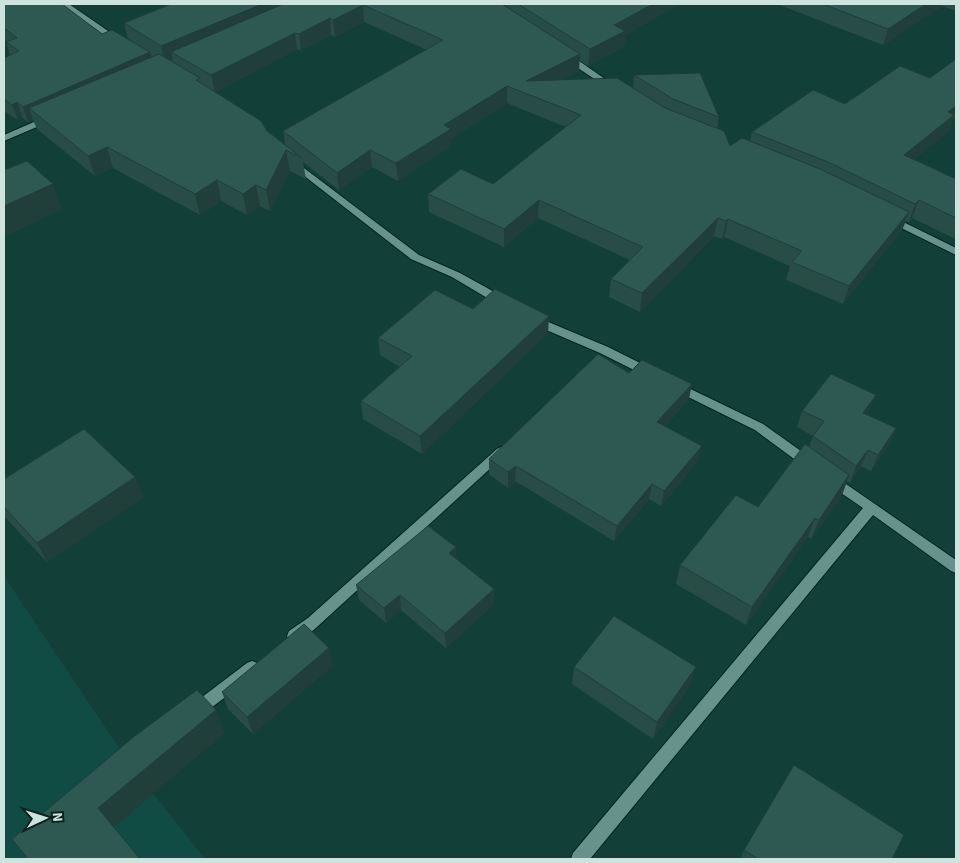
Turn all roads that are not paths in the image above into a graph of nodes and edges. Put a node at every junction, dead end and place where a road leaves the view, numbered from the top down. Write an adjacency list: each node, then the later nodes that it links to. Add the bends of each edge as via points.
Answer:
1 (64, 4): 2 (street)
2 (132, 49)
3 (554, 49): 4 (street)
4 (626, 96)
5 (58, 115): 7 (street)
6 (4, 128): 7 (street)
7 (8, 136)
8 (282, 154): 11 (street, via 415,257 456,275 517,310)
9 (879, 213): 10 (street)
10 (956, 252)
11 (604, 350): 12 (street); 14 (street, via 759,427)
12 (591, 363)
13 (510, 444): 16 (street, via 313,622)
14 (871, 508): 15 (street); 19 (street)
15 (956, 567)
16 (282, 646)
17 (266, 657): 18 (street)
18 (179, 723)
19 (579, 859)

